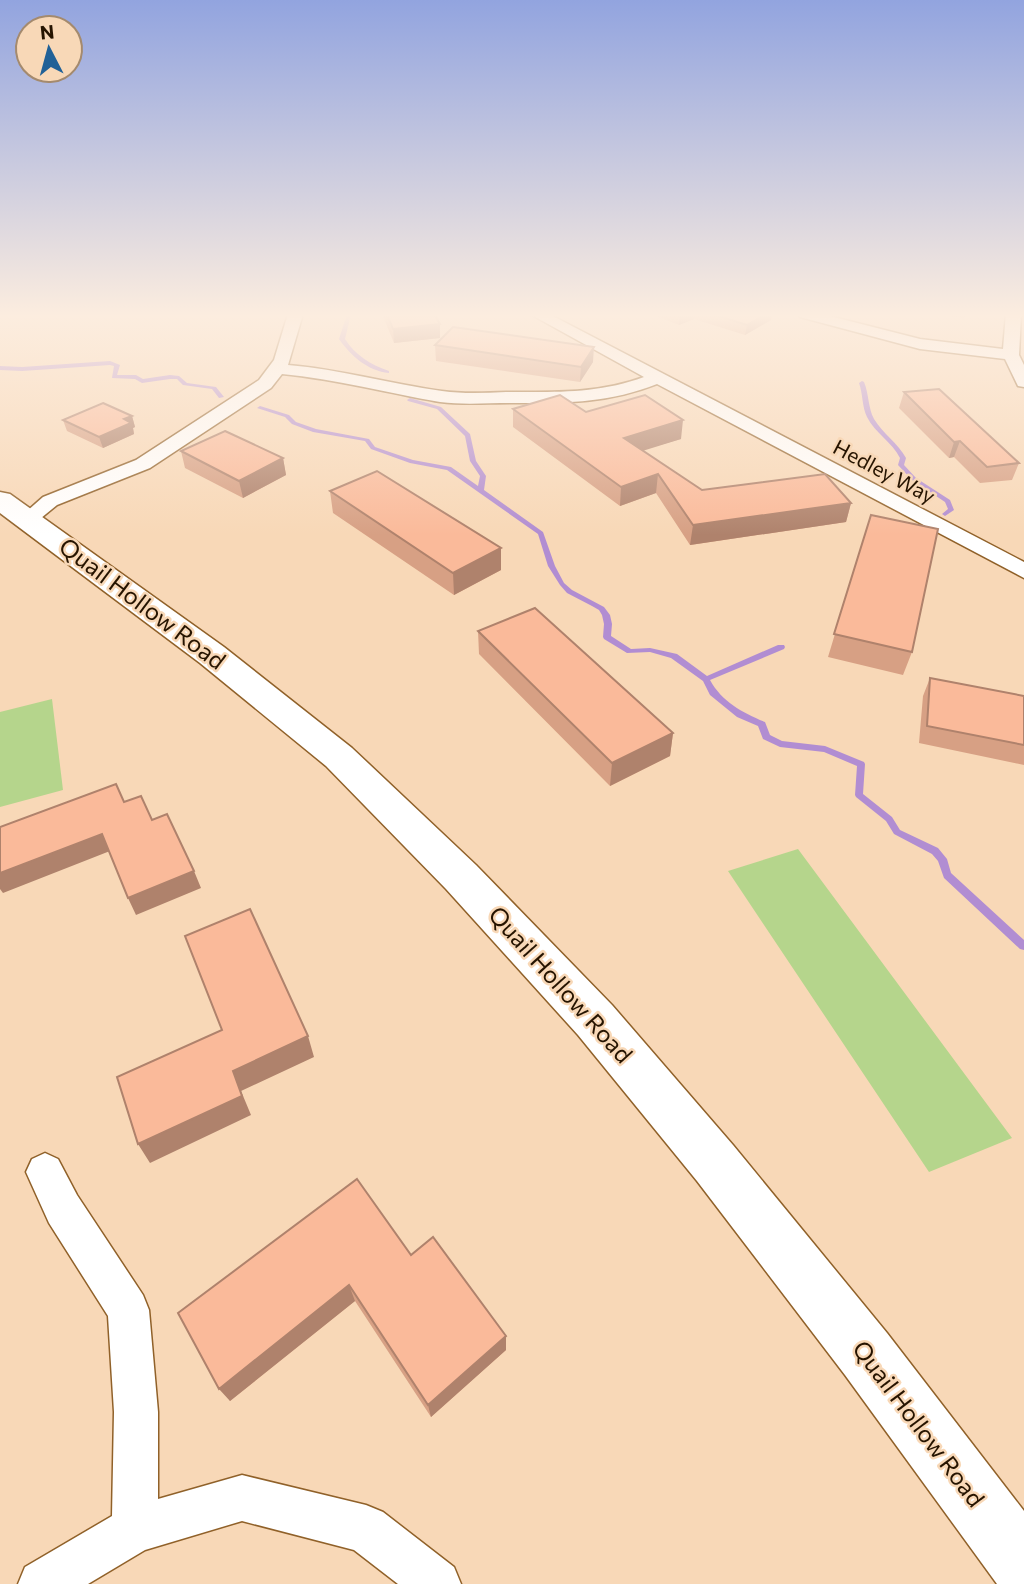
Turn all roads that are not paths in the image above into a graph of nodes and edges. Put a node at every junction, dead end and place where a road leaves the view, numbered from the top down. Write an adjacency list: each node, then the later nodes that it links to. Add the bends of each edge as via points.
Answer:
1 (259, 388): 5 (street, via 97,495)
2 (398, 388): 3 (street, via 468,398 588,397)
3 (630, 388)
4 (679, 388): 6 (street, Hedley Way)
5 (14, 510): 9 (main road, Quail Hollow Road, via 212,655 340,757 461,877 595,1020 715,1163)
6 (1024, 571)
7 (46, 1172): 8 (street, via 63,1209 128,1310 136,1412)
8 (135, 1529): 10 (street); 11 (street, via 242,1498 366,1529)
9 (1024, 1565)
10 (42, 1584)
11 (437, 1584)

